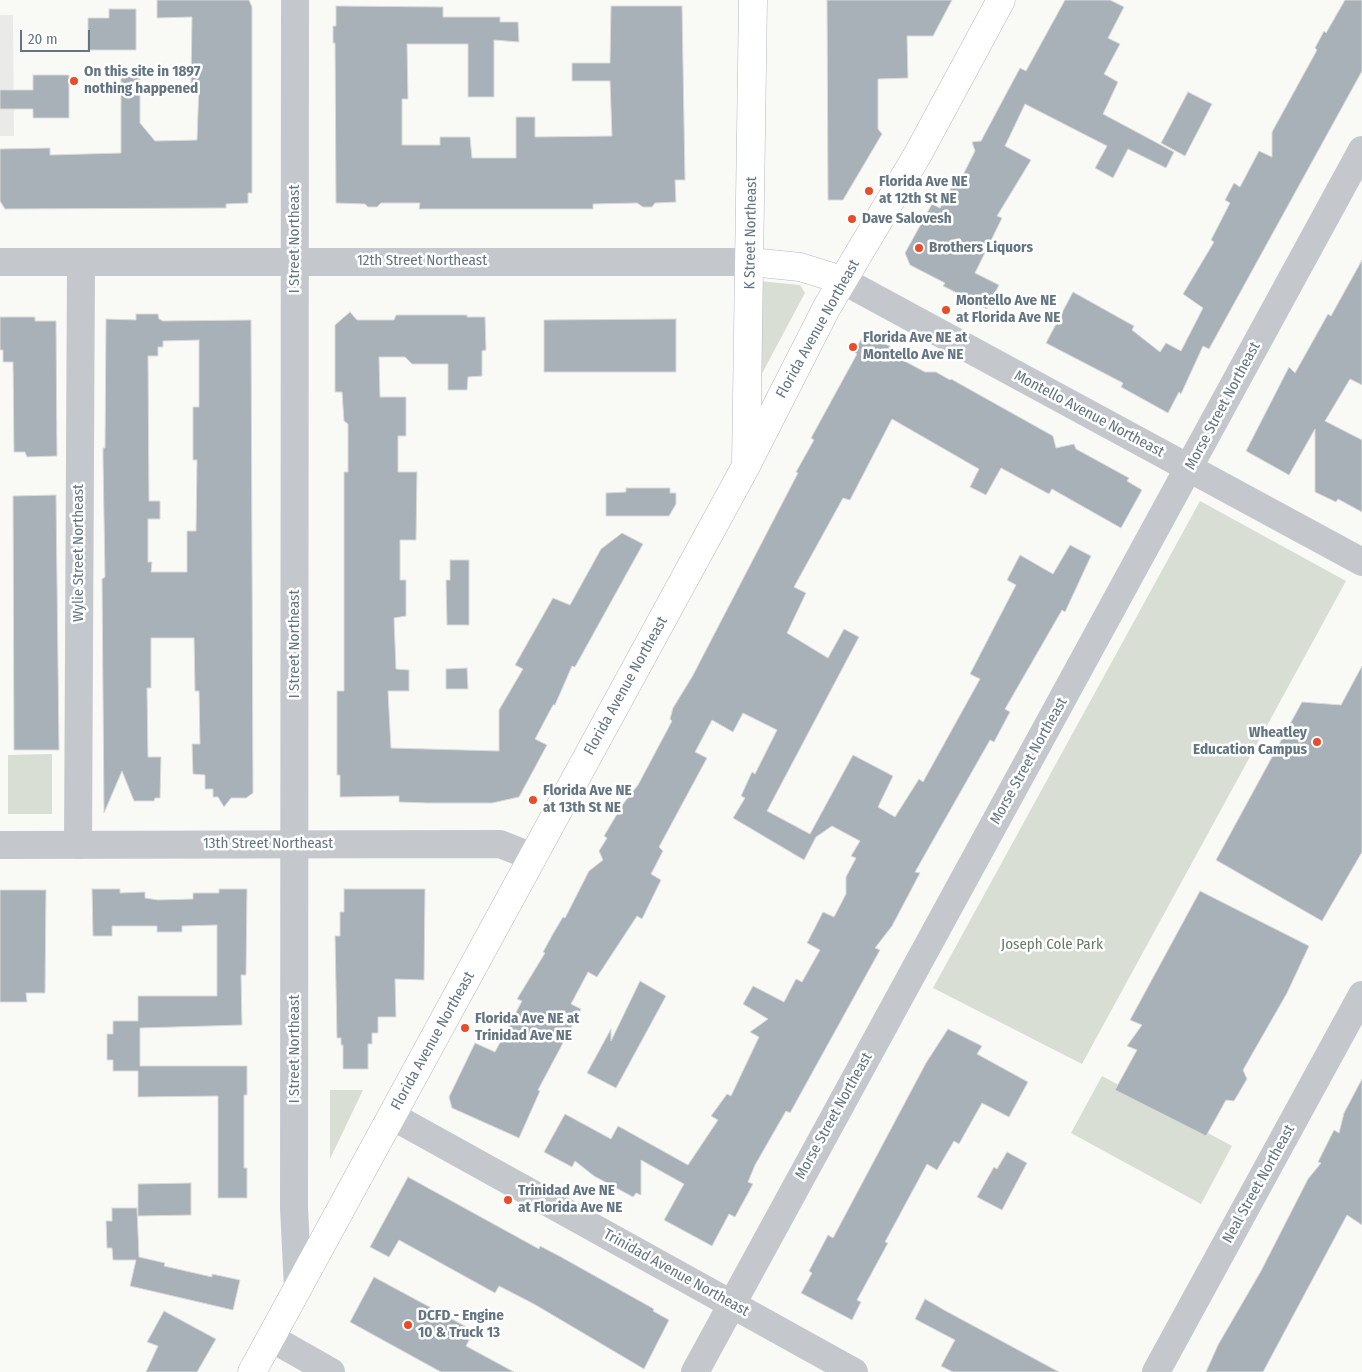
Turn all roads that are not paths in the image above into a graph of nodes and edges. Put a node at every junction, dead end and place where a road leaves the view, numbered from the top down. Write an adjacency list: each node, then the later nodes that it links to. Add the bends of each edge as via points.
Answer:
1 (295, 0): 7 (street, I Street Northeast)
2 (753, 0): 8 (main road, K Street Northeast)
3 (1001, 0): 9 (main road, Florida Avenue Northeast, via 913,162)
4 (1362, 150): 11 (street, Morse Street Northeast)
5 (0, 262): 6 (street, 12th Street Northeast)
6 (80, 262): 7 (street, 12th Street Northeast); 14 (street, Wylie Street Northeast)
7 (294, 262): 8 (street, 12th Street Northeast); 15 (street, I Street Northeast)
8 (751, 262): 9 (main road, 12th Street Northeast, via 800,267); 10 (main road, K Street Northeast)
9 (842, 280): 10 (main road, Florida Avenue Northeast); 11 (street, Montello Avenue Northeast)
10 (746, 466): 16 (main road, Florida Avenue Northeast)
11 (1189, 468): 12 (street, Montello Avenue Northeast); 20 (street, Morse Street Northeast)
12 (1362, 562)
13 (0, 844): 14 (street, 13th Street Northeast)
14 (78, 844): 15 (street, 13th Street Northeast)
15 (295, 844): 16 (street, 13th Street Northeast, via 500,844); 19 (street, I Street Northeast, via 294,1208)
16 (533, 857): 18 (main road, Florida Avenue Northeast)
17 (1362, 995): 26 (street, Neal Street Northeast)
18 (392, 1116): 19 (main road, Florida Avenue Northeast); 20 (street, Trinidad Avenue Northeast)
19 (298, 1289): 21 (main road, Florida Avenue Northeast)
20 (732, 1304): 24 (street, Morse Street Northeast); 25 (street, Trinidad Avenue Northeast)
21 (271, 1338): 22 (main road, Florida Avenue Northeast); 23 (street)
22 (252, 1372)
23 (331, 1372)
24 (695, 1372)
25 (854, 1372)
26 (1156, 1372)

